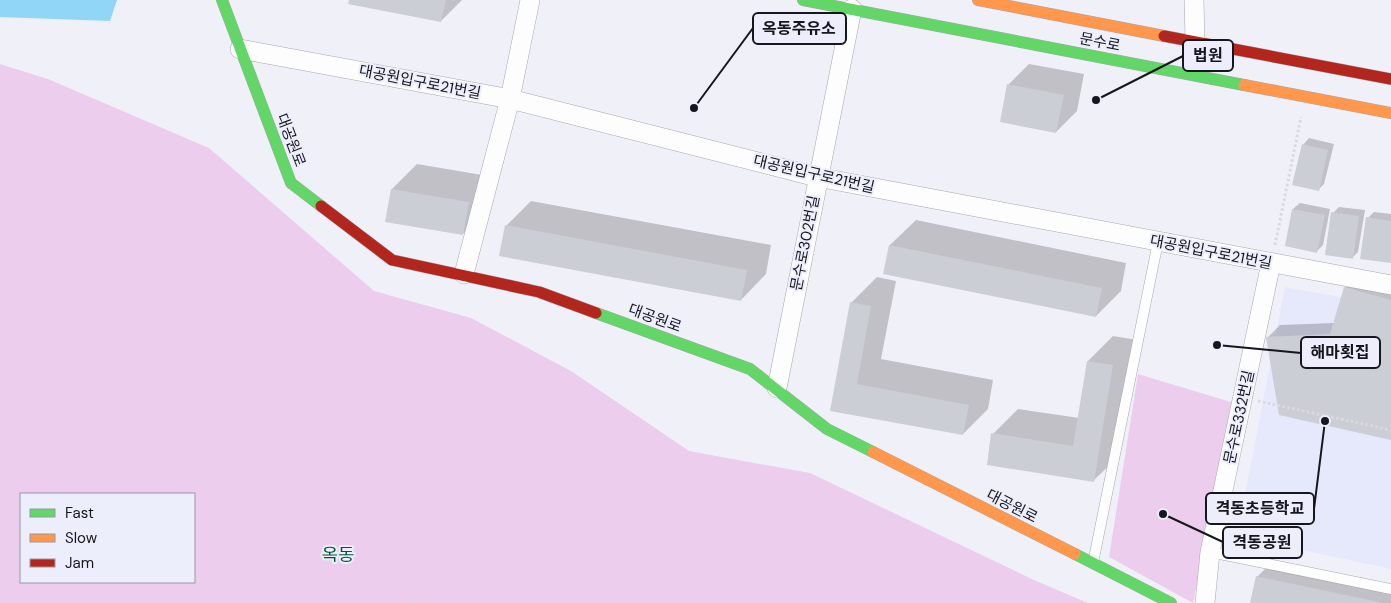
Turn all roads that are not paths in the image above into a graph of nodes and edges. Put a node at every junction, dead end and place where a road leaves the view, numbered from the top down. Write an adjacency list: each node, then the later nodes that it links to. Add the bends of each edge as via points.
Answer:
1 (222, 0): 8 (street, 대공원로)
2 (530, 0): 10 (street)
3 (803, 0): 6 (street, 문수로)
4 (978, 0): 7 (street, 문수로)
5 (1194, 0): 7 (street)
6 (853, 5): 11 (street, 문수로); 12 (street, 문수로302번길)
7 (1195, 41): 9 (street, 문수로)
8 (240, 49): 10 (street, 대공원입구로21번길); 15 (street, 대공원로, via 291,183 392,260)
9 (1391, 78)
10 (510, 99): 12 (street, 대공원입구로21번길); 15 (street)
11 (1391, 113)
12 (818, 177): 13 (street, 대공원입구로21번길); 17 (street, 문수로302번길)
13 (1158, 242): 14 (street, 대공원입구로21번길); 19 (lane)
14 (1271, 263): 16 (street, 대공원입구로21번길); 18 (street, 문수로332번길)
15 (464, 274): 17 (street, 대공원로, via 539,292 750,369)
16 (1391, 285)
17 (777, 388): 19 (street, 대공원로, via 827,429)
18 (1210, 552): 20 (lane); 22 (street, 문수로332번길)
19 (1093, 564): 21 (street, 대공원로)
20 (1391, 589)
21 (1171, 603)
22 (1205, 603)

